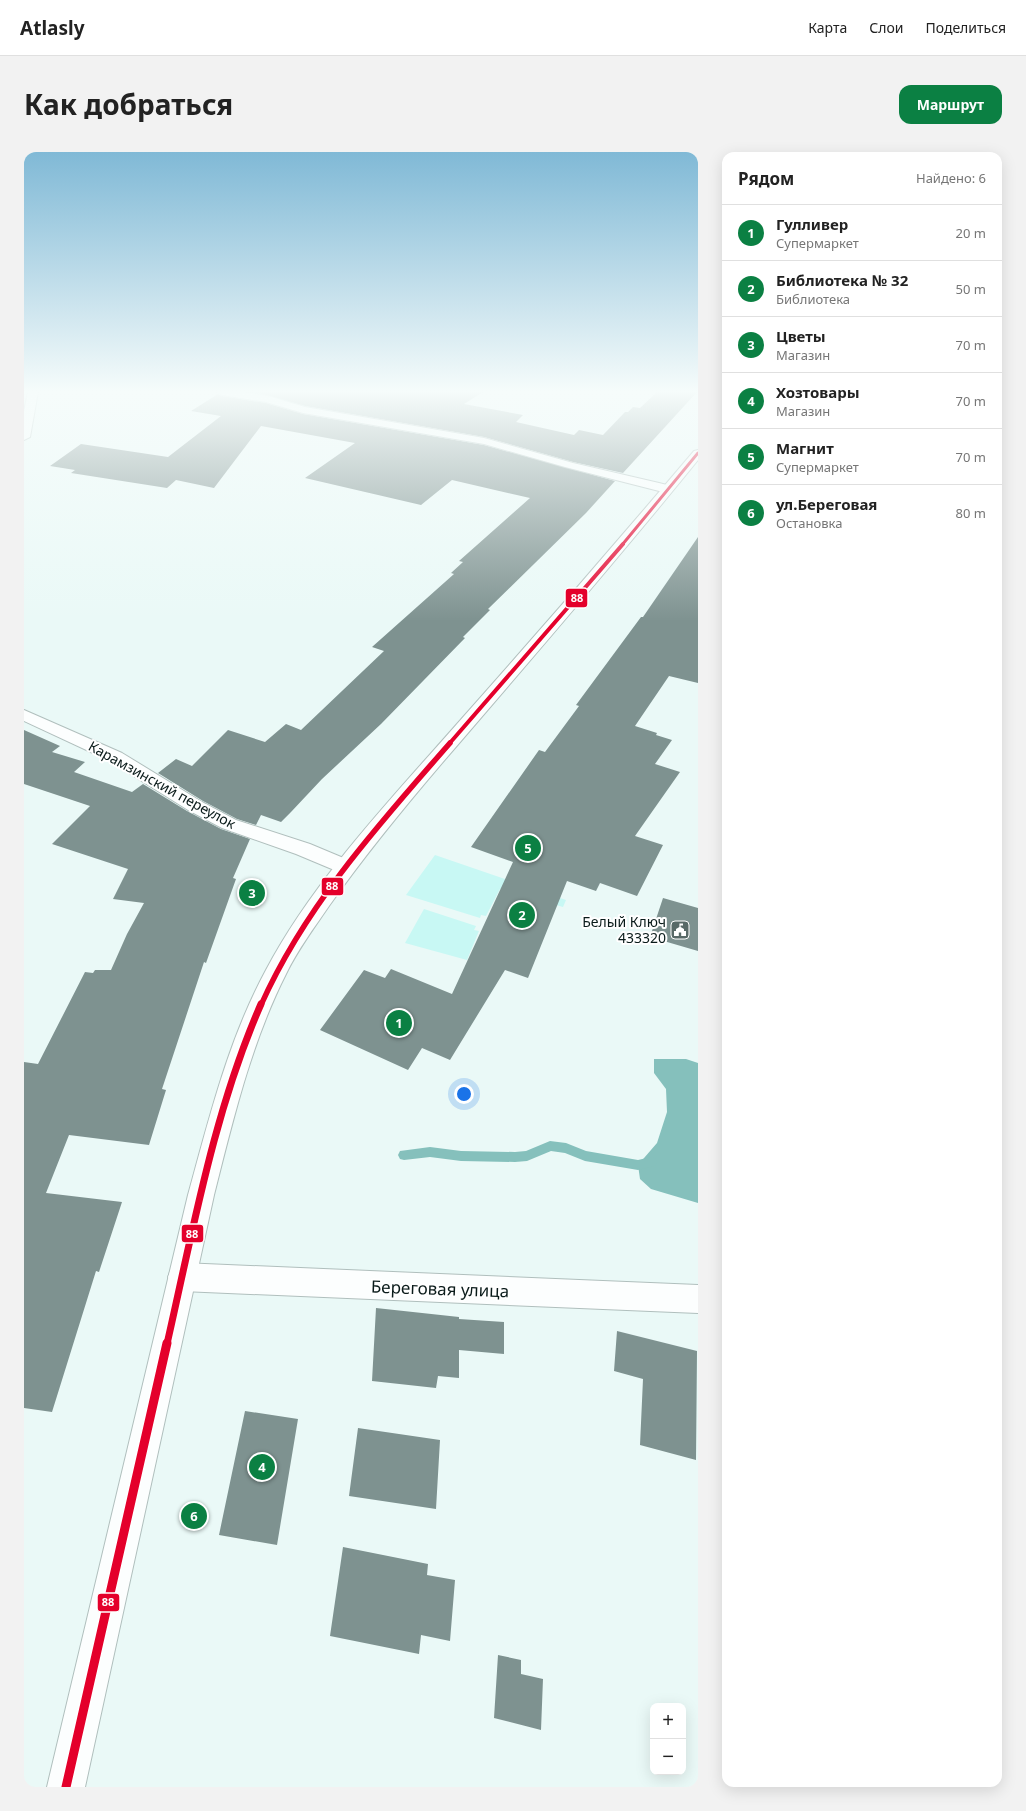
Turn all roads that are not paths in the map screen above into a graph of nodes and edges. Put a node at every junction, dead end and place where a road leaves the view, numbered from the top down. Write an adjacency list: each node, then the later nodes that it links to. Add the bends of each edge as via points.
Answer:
1 (582, 468): 3 (street, via 634,479)
2 (685, 468): 3 (street)
3 (667, 490): 5 (street)
4 (24, 715): 5 (street, Карамзинский переулок, via 116,757 229,824 303,849)
5 (346, 867): 6 (street, via 295,938 259,1009 224,1108)
6 (182, 1277): 7 (street, Береговая улица); 8 (street)
7 (698, 1299)
8 (66, 1787)

